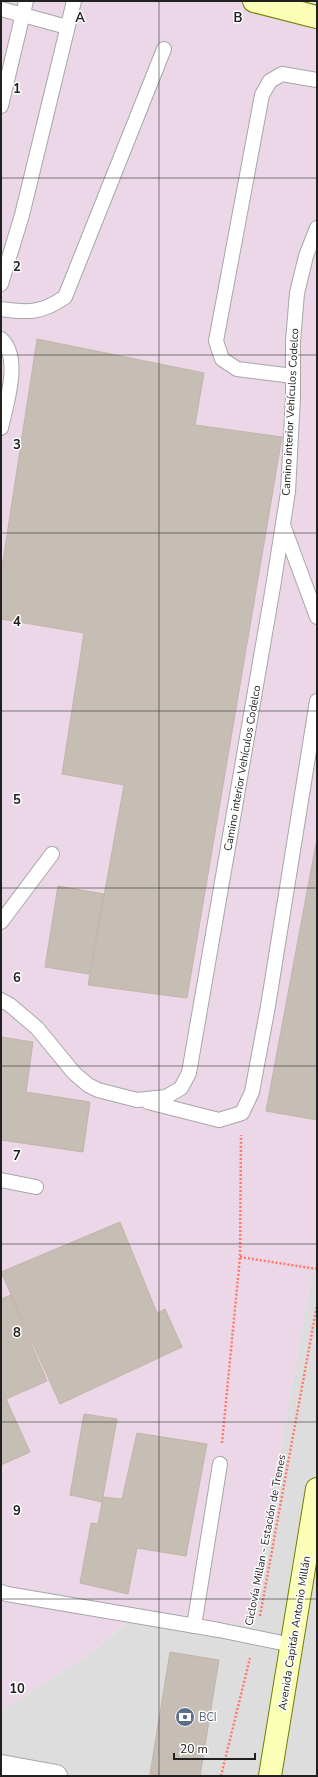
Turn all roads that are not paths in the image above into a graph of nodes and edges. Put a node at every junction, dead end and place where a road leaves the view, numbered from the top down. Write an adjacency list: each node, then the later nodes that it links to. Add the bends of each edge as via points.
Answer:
1 (26, 1): 5 (lane)
2 (74, 1): 7 (lane)
3 (254, 1): 6 (main road)
4 (1, 9): 5 (lane)
5 (23, 15): 7 (lane); 10 (lane)
6 (317, 17)
7 (67, 26): 12 (lane, via 22,215)
8 (164, 49): 13 (lane, via 65,297 52,307 25,313)
9 (317, 80): 15 (lane, via 282,74 270,81 262,95 216,341 222,359 237,369)
10 (1, 106)
11 (317, 228): 15 (lane, Camino interior Vehículos Codelco, via 306,256 297,293)
12 (1, 284)
13 (1, 309)
14 (1, 340): 16 (lane, via 10,352 13,367)
15 (293, 376): 17 (lane, Camino interior Vehículos Codelco, via 288,492)
16 (1, 428)
17 (282, 522): 18 (lane); 23 (lane, Camino interior Vehículos Codelco, via 189,1073 182,1088 166,1097)
18 (317, 617)
19 (317, 701): 23 (lane, via 252,1092 242,1112 219,1120)
20 (52, 854): 21 (lane)
21 (1, 922)
22 (1, 1000): 23 (lane, Camino interior Vehículos Codelco, via 37,1028 74,1073 88,1085 110,1094)
23 (138, 1100)
24 (1, 1180): 25 (lane)
25 (36, 1187)
26 (220, 1464): 29 (lane)
27 (317, 1489): 30 (main road, Avenida Capitán Antonio Millán)
28 (1, 1592): 29 (lane)
29 (194, 1626): 30 (lane)
30 (292, 1645): 33 (main road, Avenida Capitán Antonio Millán)
31 (1, 1766): 32 (street)
32 (56, 1776)
33 (270, 1776)

